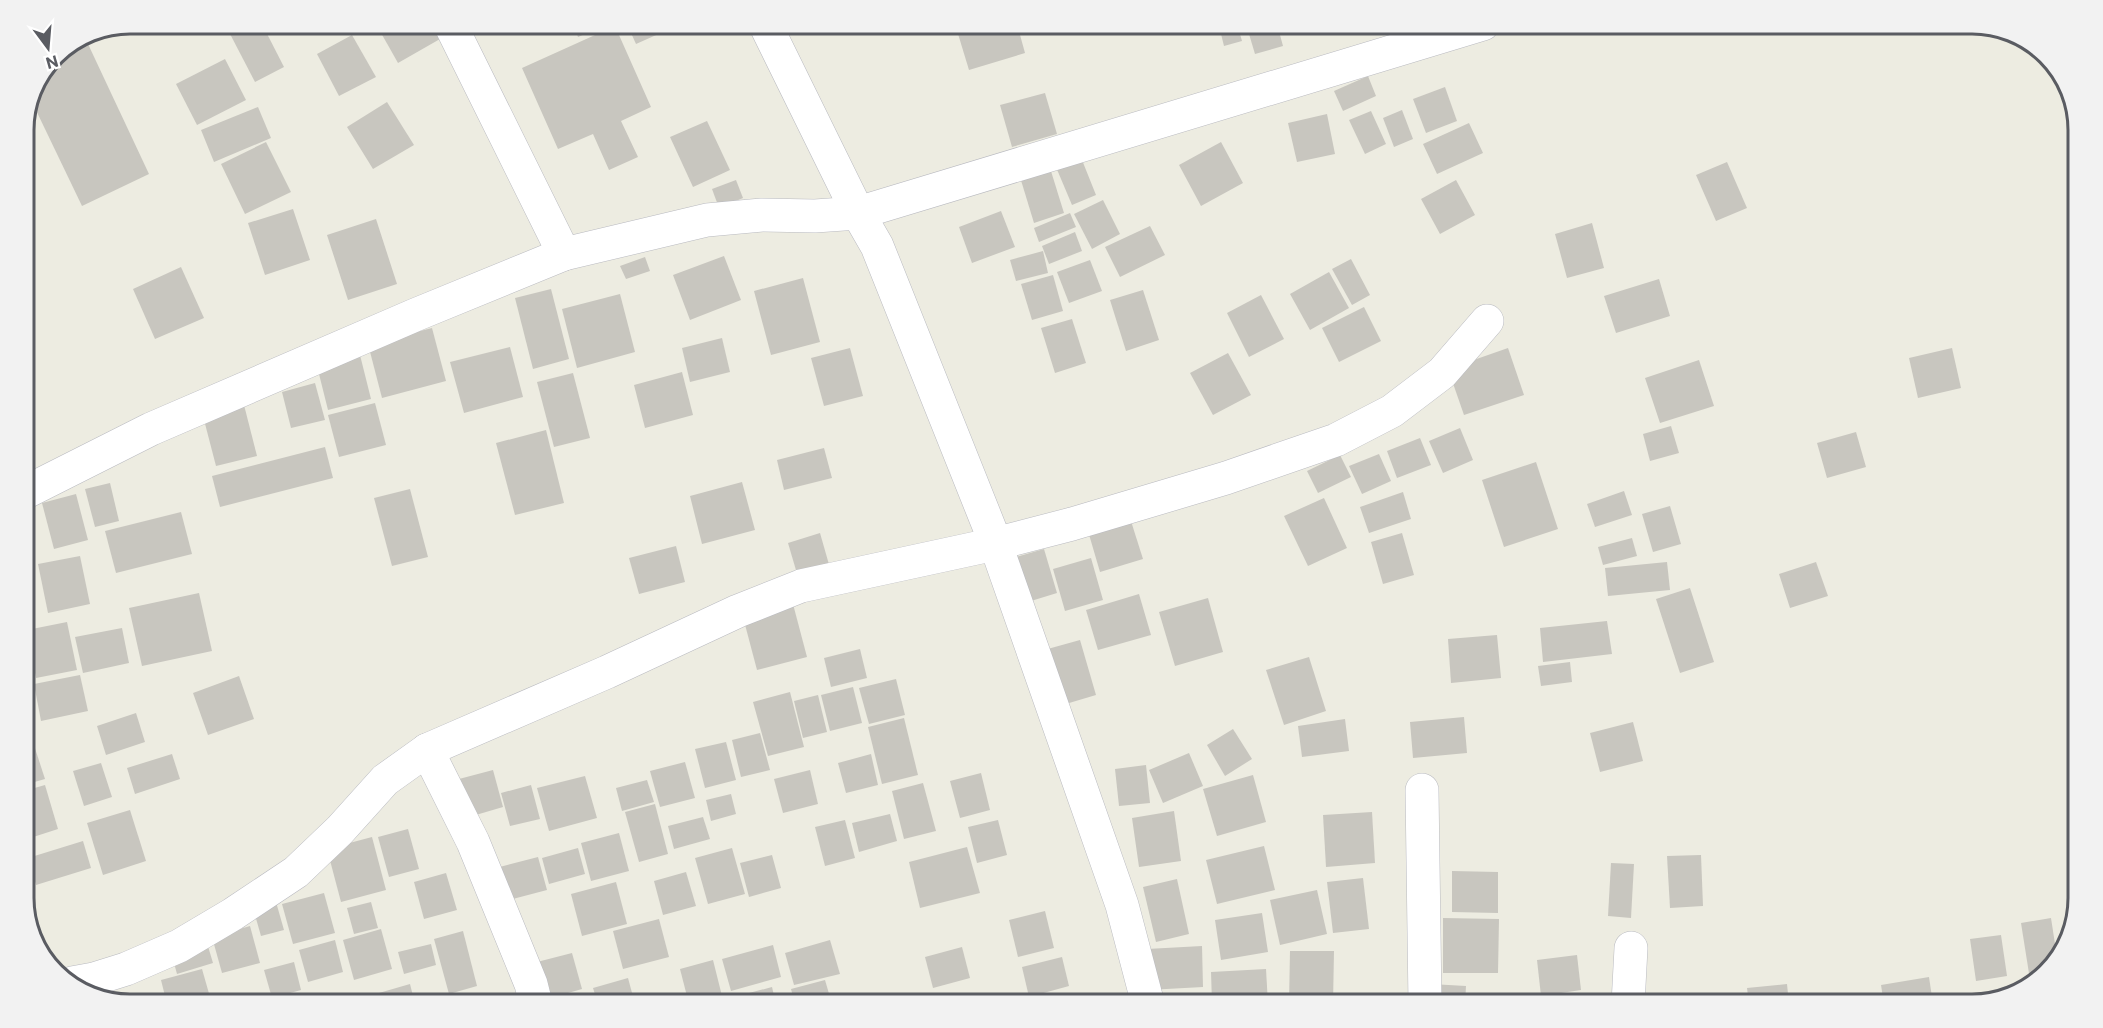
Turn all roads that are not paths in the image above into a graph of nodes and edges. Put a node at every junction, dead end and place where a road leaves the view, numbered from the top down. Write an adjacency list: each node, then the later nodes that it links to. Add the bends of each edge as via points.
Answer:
1 (455, 34): 5 (street)
2 (770, 34): 4 (street)
3 (1450, 34): 4 (street)
4 (858, 213): 5 (street, via 707,220); 8 (street, via 877,246)
5 (564, 254): 7 (street, via 151,429)
6 (1487, 321): 8 (street, via 1442,373 1392,411 1336,440 1072,524)
7 (35, 488)
8 (992, 533): 9 (street, via 801,586); 14 (street, via 1122,906)
9 (427, 750): 12 (street, via 385,780 296,872 169,950 126,969); 13 (street, via 473,842)
10 (1422, 790): 15 (street)
11 (1631, 948): 16 (street)
12 (83, 981)
13 (534, 994)
14 (1145, 994)
15 (1425, 994)
16 (1629, 994)

